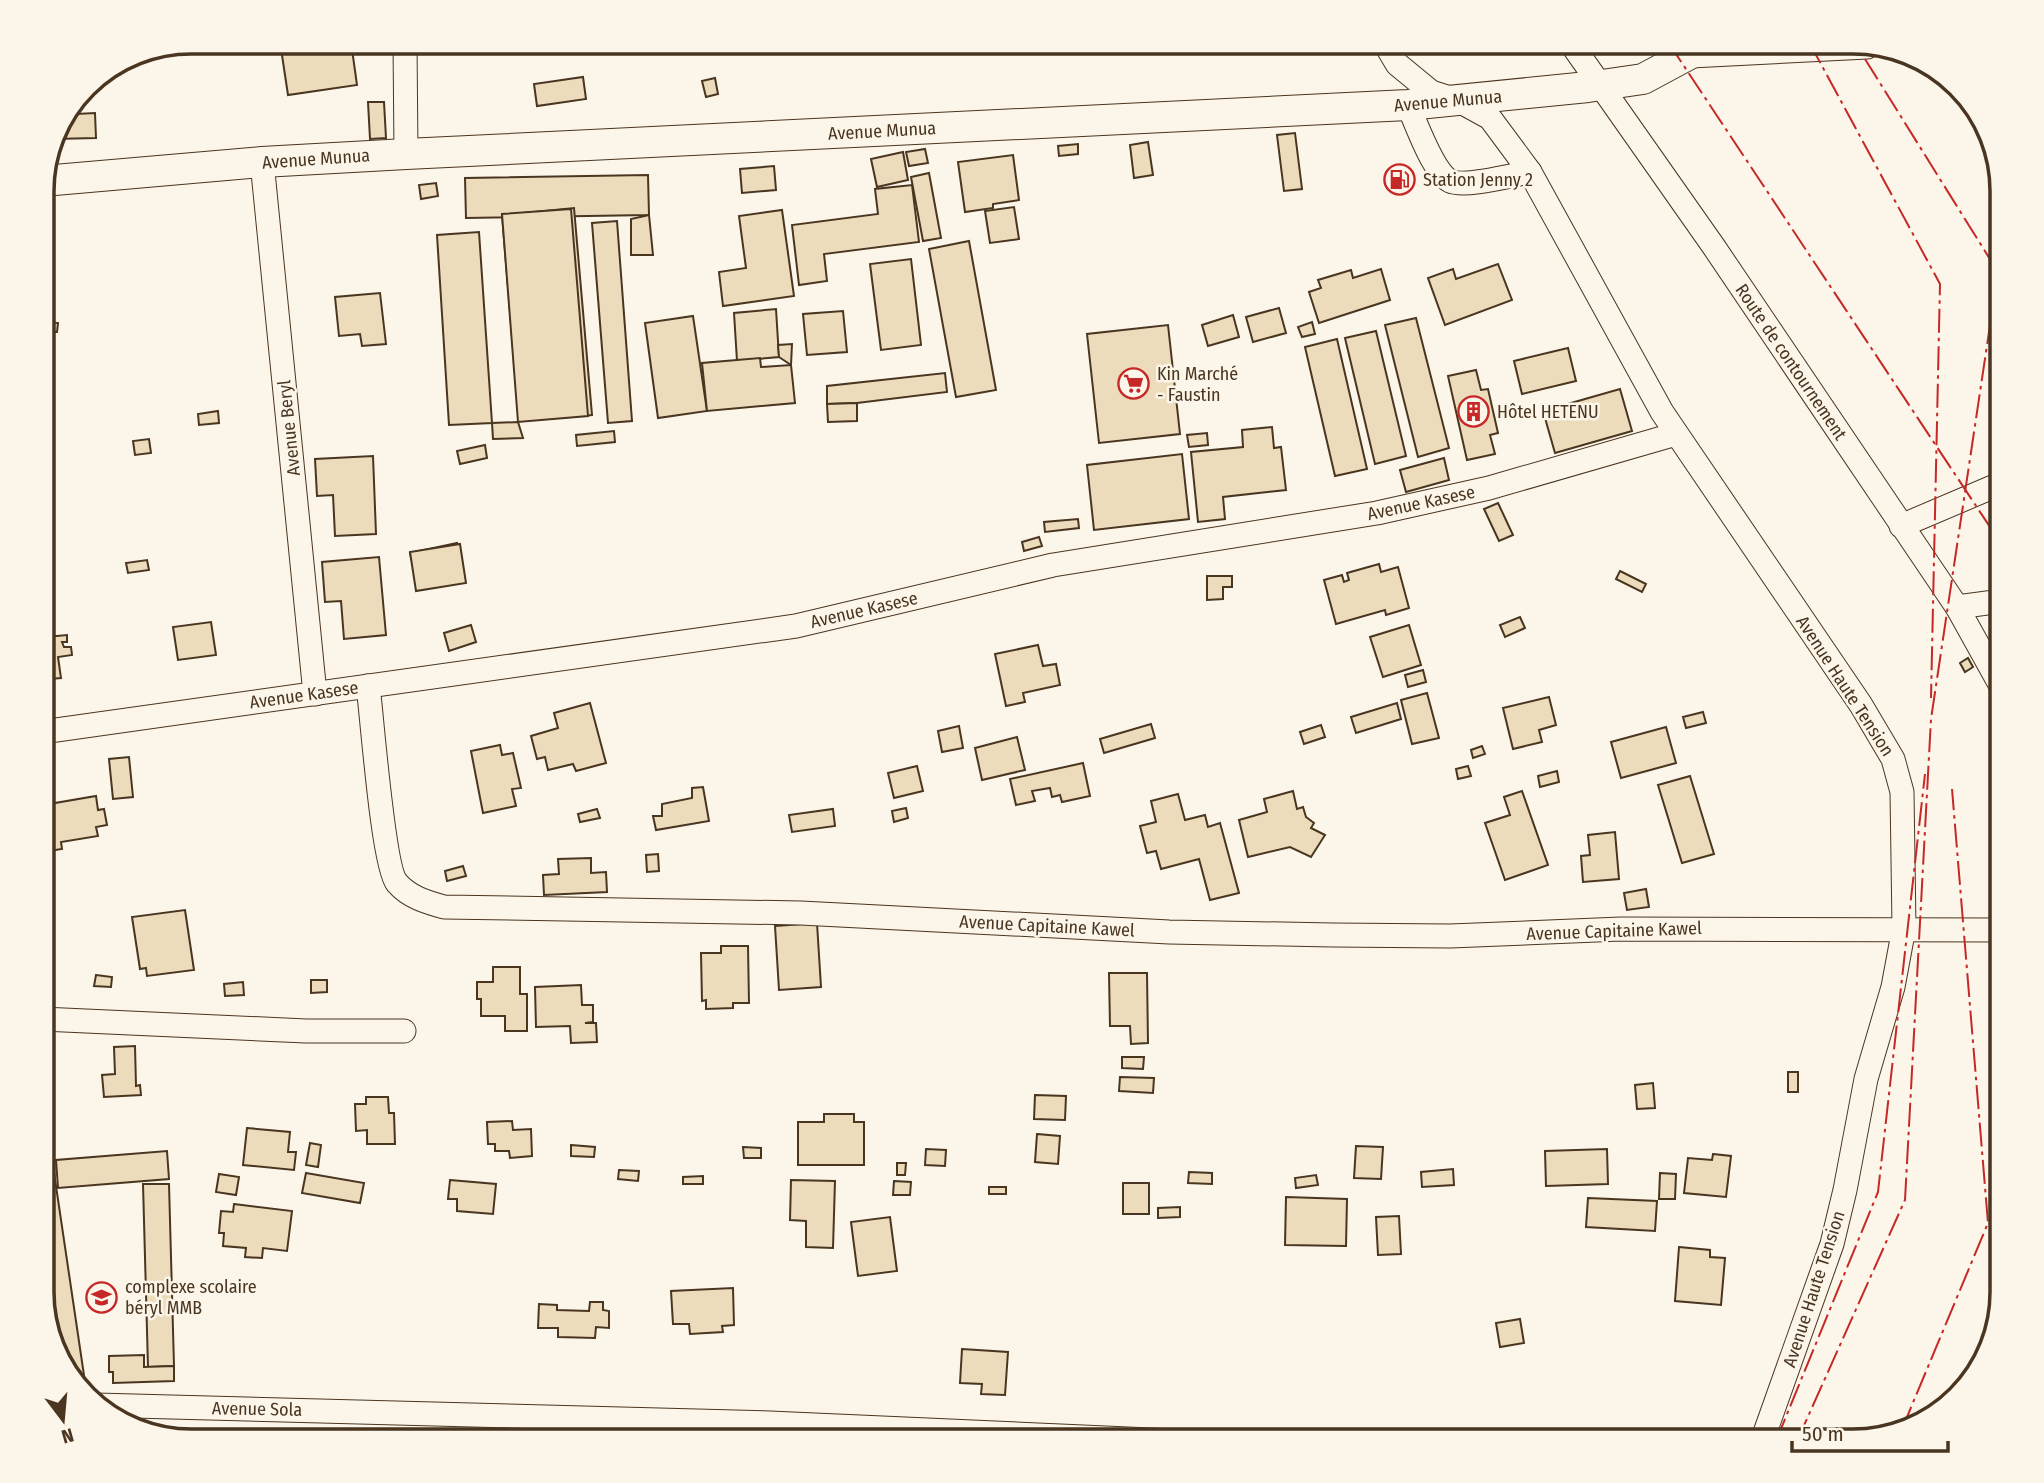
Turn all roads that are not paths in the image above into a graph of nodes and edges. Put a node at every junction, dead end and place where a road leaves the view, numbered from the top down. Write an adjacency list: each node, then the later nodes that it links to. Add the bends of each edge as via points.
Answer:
1 (405, 54): 8 (street)
2 (1391, 54): 6 (street, Avenue Haute Tension, via 1431,92)
3 (1578, 54): 5 (street, Route de contournement)
4 (1690, 54): 5 (main road, Avenue Munua, via 1643,79)
5 (1600, 85): 6 (main road, Avenue Munua); 14 (street, Route de contournement)
6 (1460, 100): 7 (main road, Avenue Munua); 10 (street, Avenue Haute Tension, via 1490,118)
7 (1408, 105): 8 (main road, Avenue Munua); 10 (street, via 1441,174 1452,182)
8 (406, 154): 9 (main road, Avenue Munua)
9 (262, 162): 11 (main road, Avenue Munua); 19 (street, Avenue Beryl)
10 (1530, 172): 12 (street, Avenue Haute Tension)
11 (55, 180)
12 (1676, 434): 18 (street, Avenue Kasese, via 1489,488 1377,513 1053,565 796,626); 21 (street, Avenue Haute Tension, via 1893,759 1902,792)
13 (1990, 488): 14 (street)
14 (1901, 526): 16 (street, Route de contournement)
15 (1990, 603): 16 (street)
16 (1957, 607): 17 (street, Route de contournement)
17 (1990, 666)
18 (368, 686): 19 (street, Avenue Kasese); 21 (street, Avenue Capitaine Kawel, via 387,852 395,881 419,900 444,907 801,913 1320,935)
19 (315, 694): 20 (street, Avenue Kasese)
20 (55, 730)
21 (1903, 928): 22 (street, Avenue Capitaine Kawel); 27 (street, Avenue Haute Tension, via 1832,1244)
22 (1990, 930)
23 (55, 1020): 24 (street)
24 (404, 1031)
25 (116, 1406): 26 (street, Avenue Sola)
26 (904, 1429)
27 (1766, 1429)

